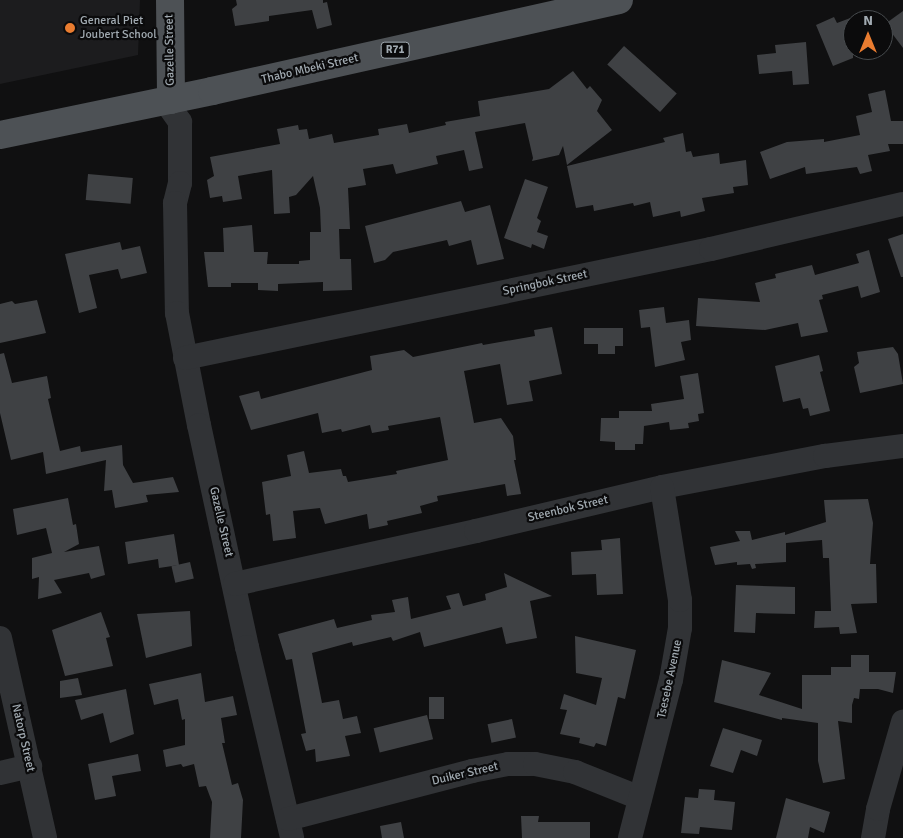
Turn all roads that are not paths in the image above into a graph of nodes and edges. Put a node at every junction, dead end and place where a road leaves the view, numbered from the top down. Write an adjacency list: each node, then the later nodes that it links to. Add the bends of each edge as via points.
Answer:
1 (170, 0): 3 (main road, Gazelle Street)
2 (619, 0): 3 (main road, Thabo Mbeki Street / R71)
3 (171, 104): 4 (main road, Thabo Mbeki Street / R71); 6 (street, Gazelle Street, via 180,122 180,183 175,203 176,298)
4 (0, 135)
5 (903, 204): 6 (street, Springbok Street, via 701,251)
6 (186, 358): 9 (street, Gazelle Street)
7 (903, 446): 8 (street, Steenbok Street, via 825,456)
8 (662, 487): 9 (street, Steenbok Street, via 476,532); 14 (street, Tsesebe Avenue, via 680,600 680,628 673,672)
9 (235, 584): 15 (street, Gazelle Street)
10 (0, 638): 12 (street, Natorp Street)
11 (903, 722): 18 (street)
12 (30, 766): 13 (street); 16 (street, Natorp Street)
13 (0, 773)
14 (640, 798): 15 (street, Duiker Street, via 575,772 535,764 508,764 472,771); 17 (street, Tsesebe Avenue)
15 (290, 829)
16 (45, 838)
17 (630, 838)
18 (873, 838)

